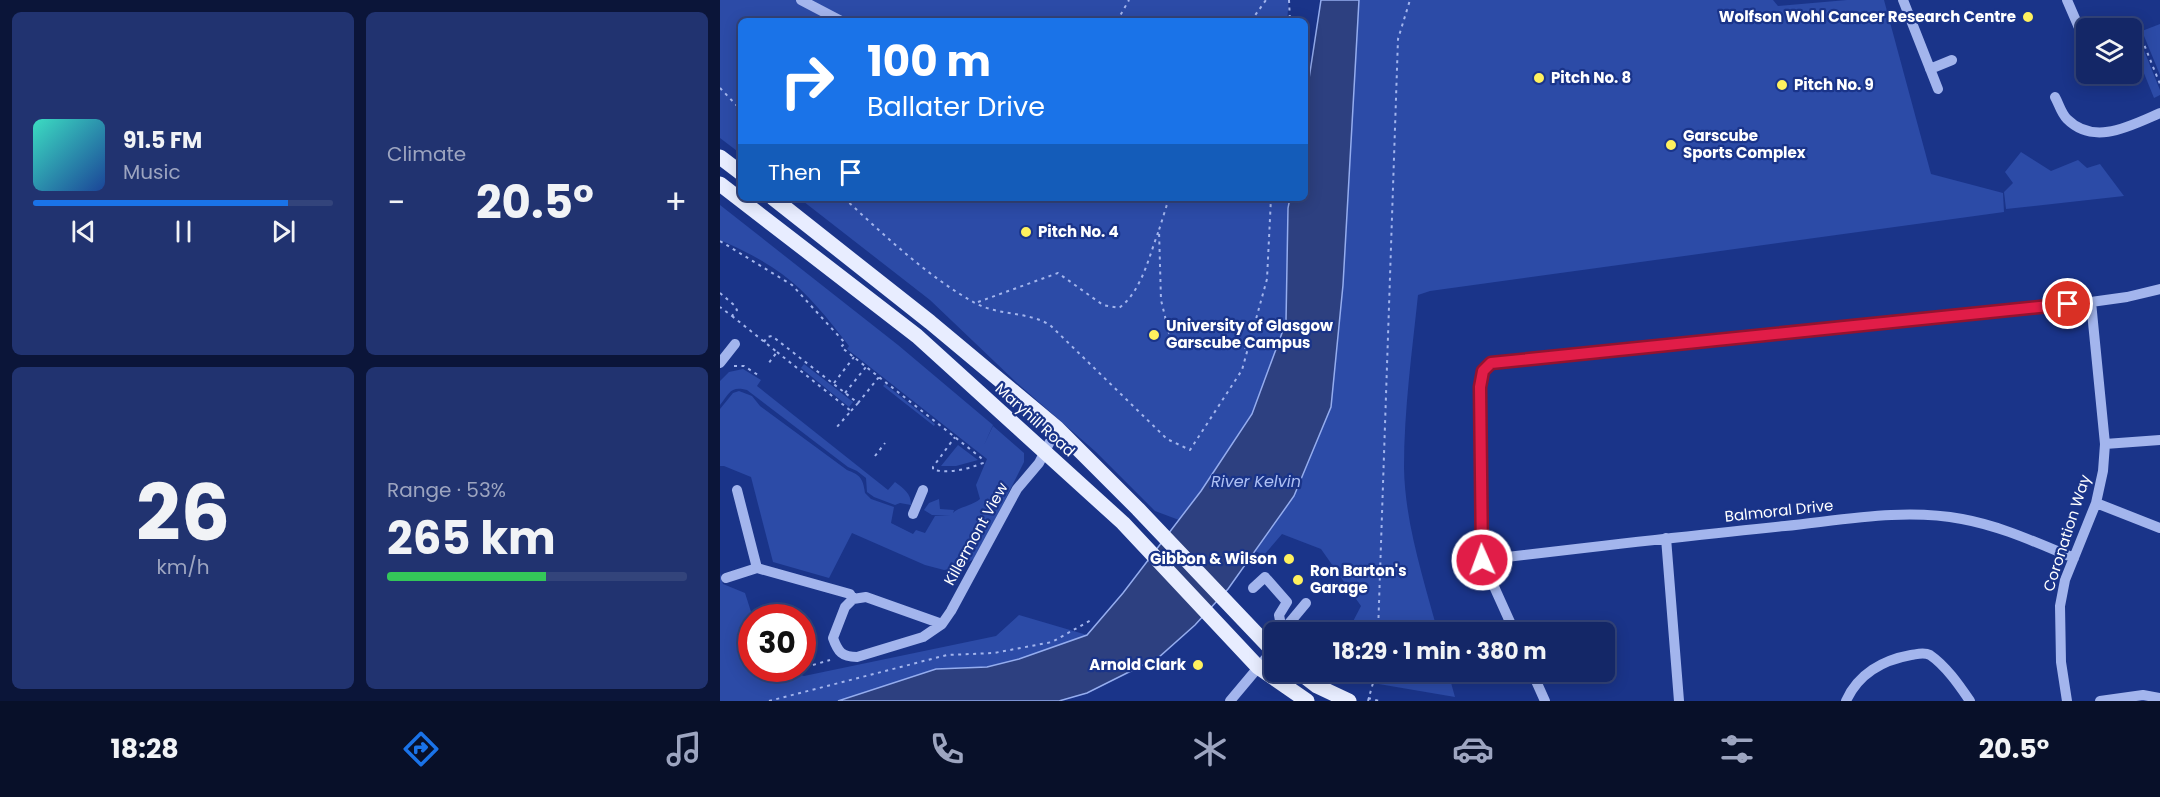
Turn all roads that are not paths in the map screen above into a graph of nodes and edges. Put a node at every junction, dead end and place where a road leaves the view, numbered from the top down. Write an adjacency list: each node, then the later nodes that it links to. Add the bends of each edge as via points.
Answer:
1 (801, 0): 4 (street)
2 (1903, 0): 9 (street)
3 (2067, 0): 7 (street)
4 (820, 10): 5 (street); 6 (street)
5 (816, 18)
6 (835, 18)
7 (2076, 20)
8 (1952, 60): 9 (street)
9 (1930, 69): 10 (street)
10 (1938, 89)
11 (2055, 97): 12 (street, via 2065,117 2094,133 2116,132)
12 (2160, 113)
13 (720, 157): 14 (main road)
14 (738, 171)
15 (720, 184): 16 (main road, Maryhill Road)
16 (738, 198)
17 (742, 201): 26 (main road, Maryhill Road, via 917,336)
18 (777, 201): 23 (main road, Maryhill Road)
19 (2160, 289): 20 (street)
20 (2091, 302): 25 (street, Coronation Way); 36 (street, via 1491,363 1483,371 1480,387)
21 (735, 344): 22 (street)
22 (725, 365)
23 (1057, 428): 26 (street, Killermont View); 30 (main road, Maryhill Road)
24 (2160, 440): 25 (street)
25 (2104, 444): 29 (street, Coronation Way)
26 (1044, 453): 32 (main road, Maryhill Road); 45 (street, Killermont View, via 1017,489)
27 (737, 490): 37 (street)
28 (923, 490): 31 (street)
29 (2096, 503): 33 (street); 35 (street, Coronation Way)
30 (1138, 509): 32 (main road); 46 (main road, Maryhill Road)
31 (914, 514)
32 (1123, 524): 48 (main road, Maryhill Road)
33 (2160, 528)
34 (1666, 538): 35 (street, Balmoral Drive, via 1859,518 1928,515 1990,525); 36 (street, Balmoral Drive); 56 (street)
35 (2074, 558): 59 (street, Coronation Way, via 2060,606 2061,662)
36 (1482, 560): 44 (street)
37 (757, 568): 38 (street); 40 (street, via 850,594)
38 (726, 578)
39 (1253, 588): 42 (street, via 1265,578 1287,602 1279,615)
40 (853, 599): 45 (street, via 866,597); 45 (street, Killermont View, via 845,607 833,638 846,657 912,640)
41 (1306, 603): 43 (street)
42 (1280, 622)
43 (1290, 622)
44 (1510, 622)
45 (942, 624)
46 (1264, 639)
47 (1264, 660): 48 (street)
48 (1258, 667): 52 (street); 53 (main road, Maryhill Road)
49 (1312, 682): 54 (main road)
50 (1536, 682): 55 (street)
51 (2160, 698): 60 (street, via 2143,695)
52 (1230, 701)
53 (1307, 701)
54 (1349, 701)
55 (1545, 701)
56 (1679, 701)
57 (1846, 701): 58 (street, via 1852,688 1870,670 1889,660 1923,653 1943,668)
58 (1970, 701)
59 (2067, 701)
60 (2100, 701)

